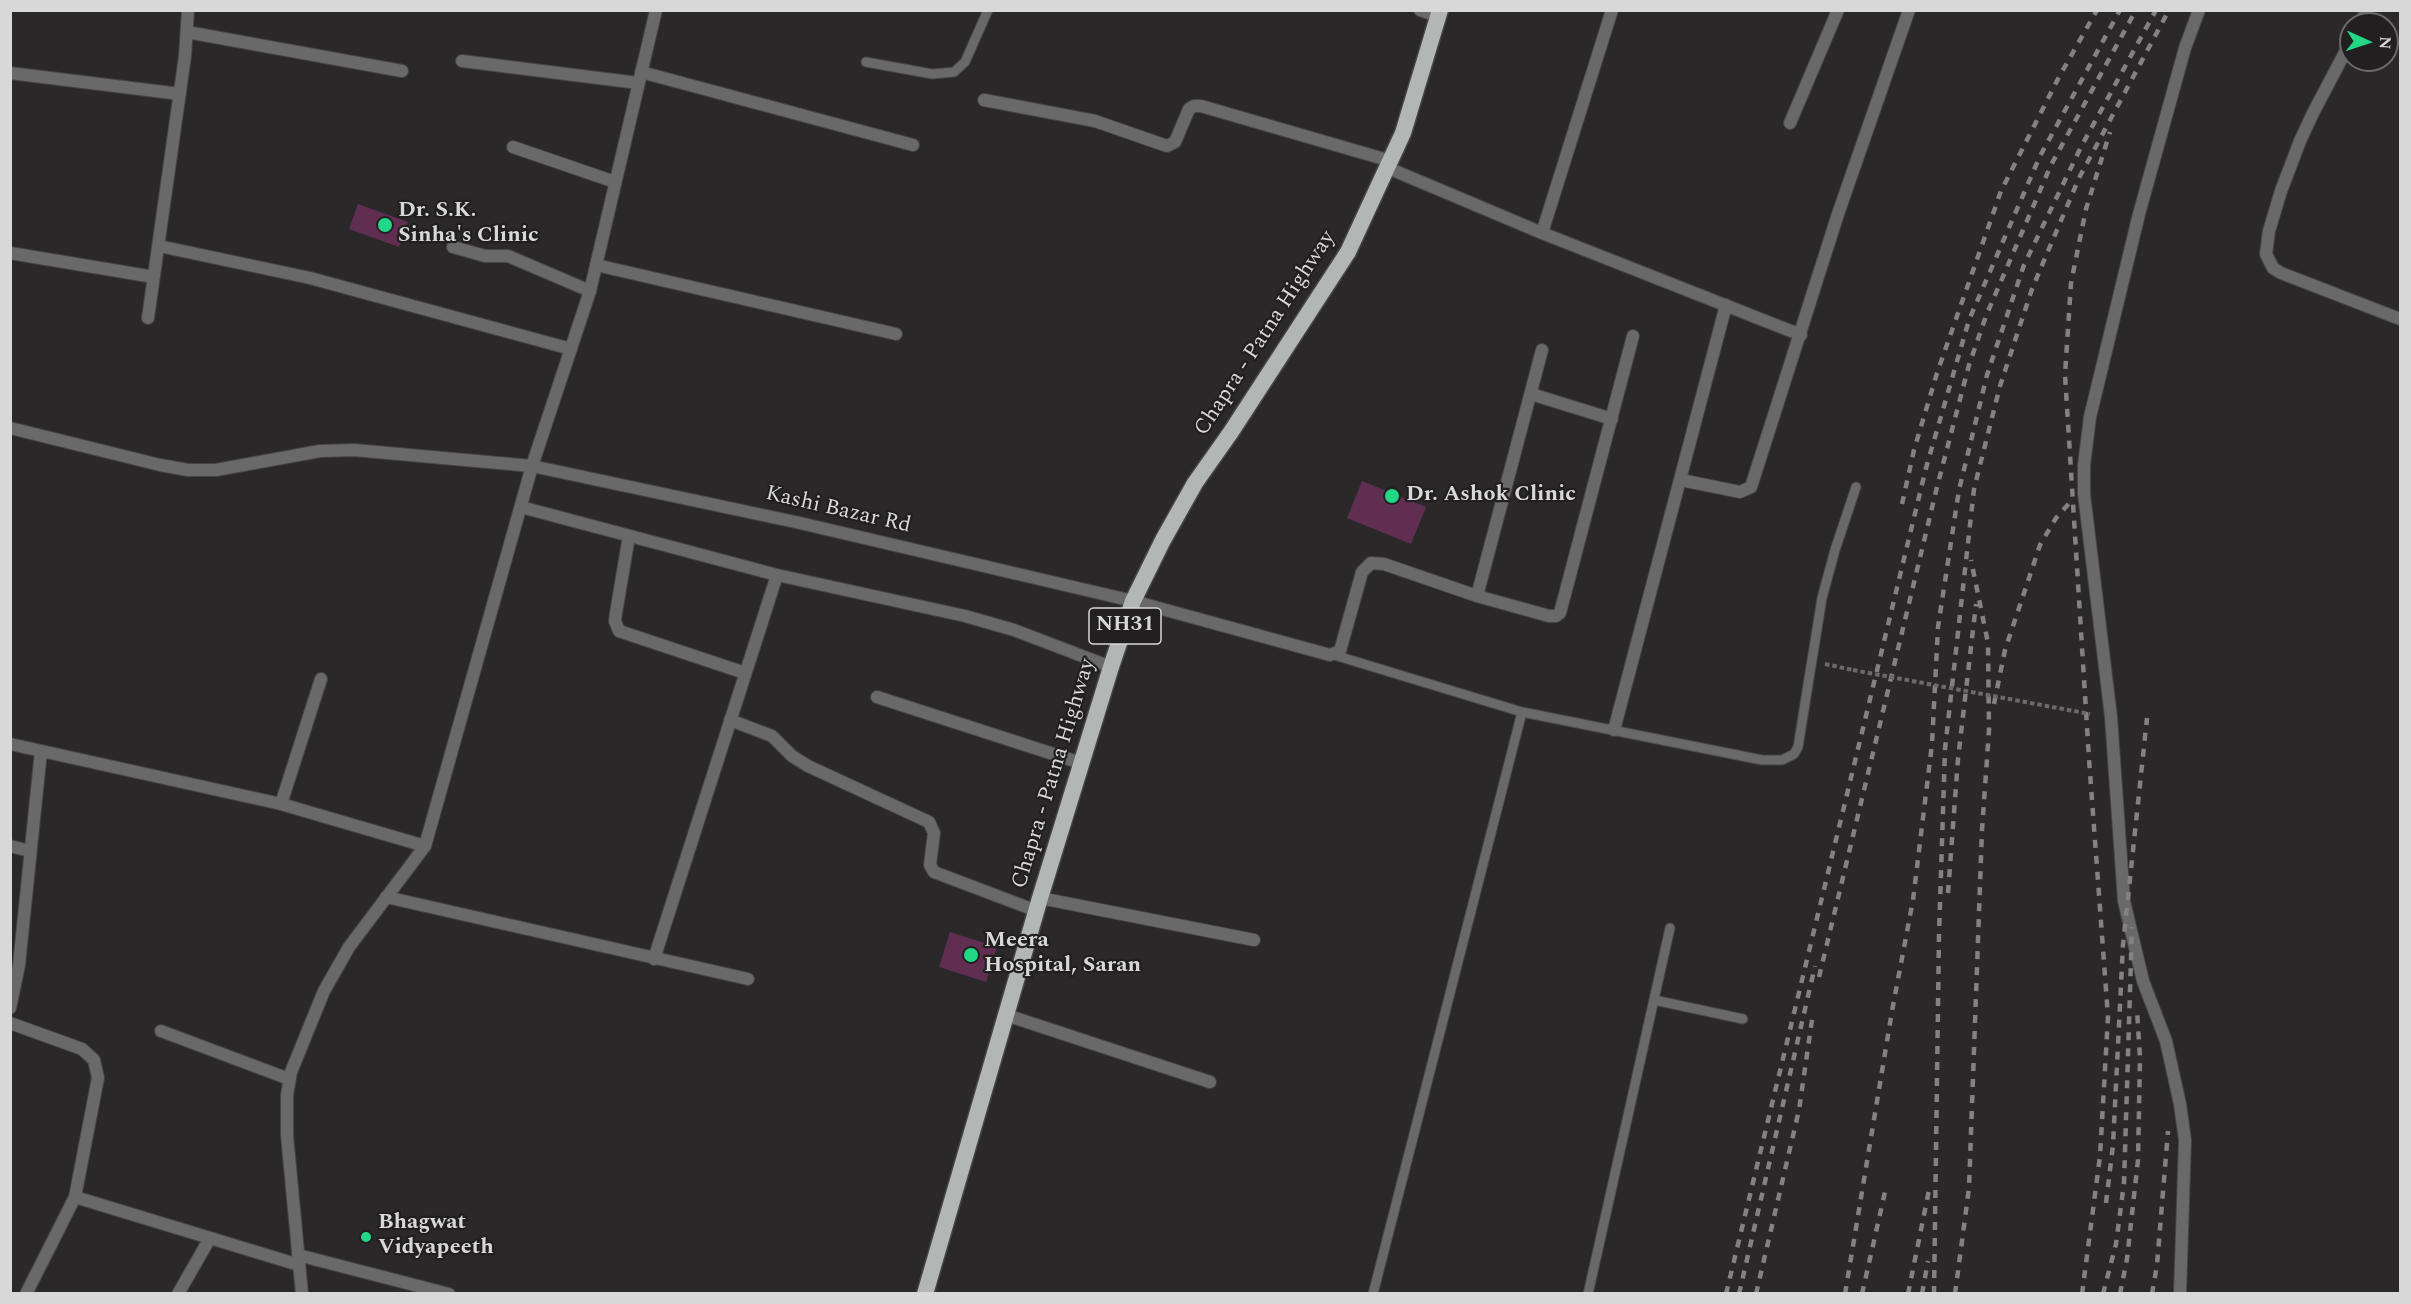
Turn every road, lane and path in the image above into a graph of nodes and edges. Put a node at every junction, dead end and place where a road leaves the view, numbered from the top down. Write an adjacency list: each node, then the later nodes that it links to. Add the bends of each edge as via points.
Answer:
1 (188, 10): 10 (street)
2 (656, 10): 16 (street)
3 (988, 10): 12 (lane, via 965,62 954,72 932,74)
4 (1420, 10): 9 (street)
5 (1612, 10): 24 (street)
6 (1838, 10): 19 (street)
7 (1909, 10): 35 (street, via 1838,213)
8 (2199, 10): 91 (street, via 2139,214 2090,417 2084,465 2084,494 2111,717 2124,901 2144,981 2166,1041 2185,1140)
9 (1439, 13): 22 (highway, Chapra - Patna Highway / NH31, via 1410,113)
10 (187, 32): 14 (street); 17 (street)
11 (462, 61): 16 (street)
12 (866, 62)
13 (2339, 64): 33 (street, via 2296,151 2275,210 2266,254 2272,268 2281,273)
14 (402, 71)
15 (10, 73): 17 (street)
16 (640, 78): 20 (street); 23 (street)
17 (180, 94): 25 (street)
18 (984, 100): 22 (street, via 1095,121 1167,146 1175,142 1189,109 1201,106)
19 (1790, 123)
20 (913, 145)
21 (513, 147): 23 (street)
22 (1390, 164): 24 (street); 49 (highway, Chapra - Patna Highway / NH31, via 1348,252 1195,483)
23 (615, 182): 28 (street)
24 (1542, 233): 31 (street)
25 (159, 246): 29 (street); 37 (street, via 326,282)
26 (453, 247): 30 (street, via 485,256 508,256)
27 (10, 253): 29 (street)
28 (596, 265): 30 (street); 34 (street)
29 (154, 277): 32 (street)
30 (590, 291): 37 (street)
31 (1726, 305): 35 (street); 43 (street)
32 (148, 318)
33 (2400, 320)
34 (896, 334)
35 (1801, 335): 43 (street, via 1751,487 1740,492)
36 (1634, 336): 40 (street)
37 (571, 349): 42 (street)
38 (1542, 350): 39 (street)
39 (1531, 394): 40 (street); 48 (street)
40 (1612, 419): 48 (street, via 1560,613 1549,616)
41 (10, 428): 42 (street, Kashi Bazar Rd, via 188,470 216,470 320,451 354,450)
42 (532, 466): 45 (street); 49 (street, Kashi Bazar Rd, via 800,523)
43 (1681, 480): 59 (street)
44 (1856, 487): 51 (lane, via 1827,576)
45 (521, 507): 46 (street); 65 (street)
46 (629, 536): 47 (street); 53 (street, via 615,621 619,631)
47 (777, 576): 52 (street, via 965,616 1014,630); 53 (street)
48 (1478, 596): 50 (street, via 1371,563 1362,572 1342,646)
49 (1133, 601): 50 (street, Kashi Bazar Rd); 52 (highway, Chapra - Patna Highway / NH31)
50 (1334, 655): 56 (lane)
51 (1813, 662): 57 (path, bridge); 59 (lane, via 1798,747 1788,758 1762,760)
52 (1110, 667): 62 (highway, Chapra - Patna Highway / NH31)
53 (745, 673): 58 (street)
54 (321, 679): 63 (street)
55 (877, 698): 62 (street)
56 (1522, 712): 59 (lane); 89 (lane)
57 (2090, 714)
58 (730, 720): 68 (street, via 772,735 808,766 929,822 934,833 930,865 934,872); 71 (street)
59 (1614, 730)
60 (10, 744): 61 (street)
61 (41, 751): 63 (street); 66 (street)
62 (1081, 763): 68 (highway, Chapra - Patna Highway / NH31)
63 (281, 804): 65 (street)
64 (10, 846): 66 (street)
65 (425, 846): 67 (street)
66 (30, 851): 74 (street, via 19,965)
67 (386, 897): 71 (street); 79 (street, via 349,947 324,991)
68 (1038, 904): 70 (street); 75 (highway, Chapra - Patna Highway / NH31)
69 (1670, 928): 73 (lane)
70 (1254, 940)
71 (654, 959): 72 (street)
72 (748, 979)
73 (1654, 1000): 76 (lane); 90 (lane)
74 (10, 1008)
75 (1006, 1015): 80 (street); 88 (highway, Chapra - Patna Highway / NH31)
76 (1743, 1019)
77 (10, 1023): 81 (street, via 82,1049 97,1067 97,1090)
78 (161, 1031): 79 (street)
79 (290, 1079): 83 (street, via 287,1135)
80 (1210, 1082)
81 (75, 1197): 82 (street); 84 (street)
82 (210, 1238): 83 (street); 85 (street)
83 (299, 1260): 86 (street); 87 (street)
84 (26, 1293)
85 (178, 1293)
86 (302, 1293)
87 (449, 1293)
88 (925, 1293)
89 (1372, 1293)
90 (1588, 1293)
91 (2180, 1293)

